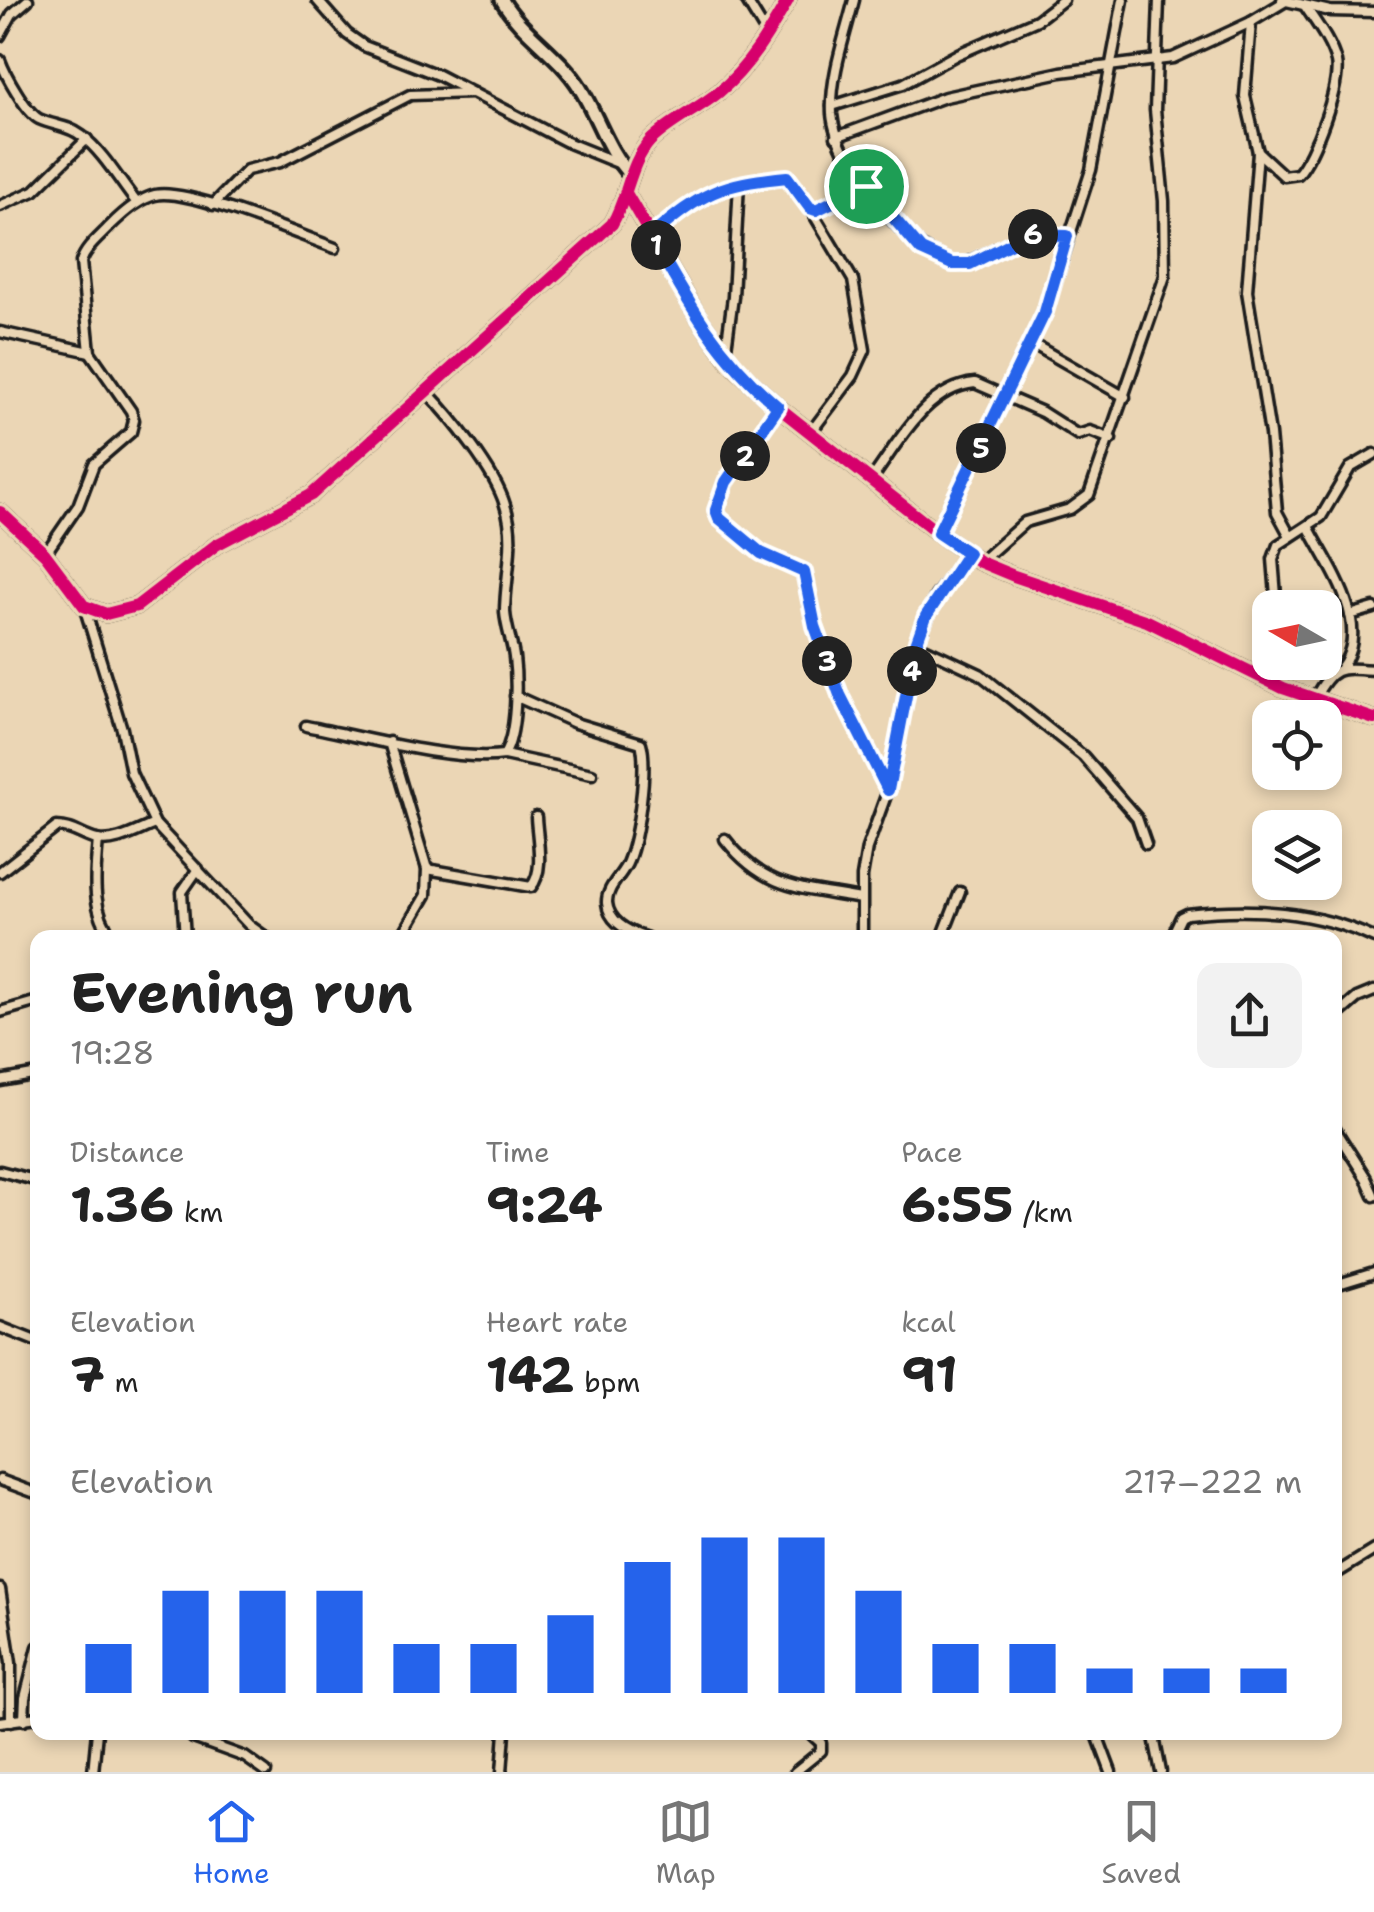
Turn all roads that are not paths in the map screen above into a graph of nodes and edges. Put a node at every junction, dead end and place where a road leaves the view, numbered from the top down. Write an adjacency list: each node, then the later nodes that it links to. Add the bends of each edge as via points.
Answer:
1 (28, 0): 14 (street)
2 (317, 0): 19 (street, via 364,46)
3 (502, 0): 24 (street, via 580,88)
4 (746, 0): 15 (street)
5 (788, 0): 15 (street)
6 (854, 0): 20 (street)
7 (1063, 0): 20 (street, via 1036,20 903,84)
8 (1123, 0): 18 (street)
9 (1159, 0): 17 (street)
10 (1283, 1): 11 (street); 13 (street)
11 (1305, 6): 12 (street); 23 (street, via 1332,50 1335,84 1298,174 1284,176)
12 (1374, 12)
13 (1251, 22): 17 (street); 23 (street, via 1245,96)
14 (0, 36)
15 (768, 36): 25 (street, via 719,92 650,142)
16 (0, 60): 22 (street, via 39,119)
17 (1156, 62): 18 (street); 42 (street, via 1165,276)
18 (1114, 63): 21 (street, via 945,97); 34 (street, via 1086,191)
19 (473, 93): 24 (street); 30 (street, via 410,95 280,162 247,170)
20 (832, 106): 21 (street)
21 (836, 136): 27 (street)
22 (86, 139): 29 (street); 31 (street, via 34,192)
23 (1258, 152): 51 (street, via 1247,290 1276,512)
24 (618, 163): 25 (street)
25 (630, 176): 28 (street)
26 (739, 183): 32 (street, via 787,177); 33 (street, via 696,199); 39 (street)
27 (866, 186): 32 (street); 34 (street, via 921,250 952,264 970,264 1027,235)
28 (626, 193): 33 (street); 40 (street, via 612,224 581,255)
29 (138, 204): 30 (street, via 158,194); 38 (street, via 84,253)
30 (213, 205): 35 (street)
31 (0, 206)
32 (810, 208): 44 (street, via 853,280 865,350 854,376)
33 (651, 236): 39 (street)
34 (1067, 236): 37 (street)
35 (335, 248)
36 (0, 332): 38 (street)
37 (1031, 343): 41 (street); 42 (street)
38 (90, 352): 53 (street, via 132,411 133,426 94,464 78,506)
39 (725, 356): 43 (street)
40 (427, 392): 56 (street, via 311,495 216,546 137,606 106,614); 65 (street, via 453,419 505,502 511,548 505,614)
41 (1005, 396): 45 (street, via 1078,435 1090,430); 47 (street, via 974,384 931,402); 50 (street)
42 (1125, 397): 45 (street)
43 (778, 407): 44 (street); 72 (street, via 726,482 716,510 761,553 804,572 840,695)
44 (810, 432): 47 (street)
45 (1110, 439): 54 (street, via 1089,495 1025,522)
46 (1374, 454): 49 (street, via 1350,468)
47 (871, 480): 50 (street)
48 (0, 512): 53 (street)
49 (1309, 528): 51 (street); 58 (street)
50 (938, 533): 52 (street)
51 (1290, 536): 55 (street, via 1273,559)
52 (968, 553): 54 (street); 59 (street, via 936,596)
53 (45, 554): 56 (street)
54 (980, 562): 64 (street, via 1147,621)
55 (1276, 590)
56 (84, 606): 74 (street, via 131,773)
57 (1374, 608): 58 (street)
58 (1350, 615): 60 (street, via 1353,648)
59 (916, 644): 72 (street); 77 (street, via 980,674 1084,756 1138,818)
60 (1342, 668): 61 (street)
61 (1374, 670)
62 (1282, 680): 64 (street)
63 (1325, 680): 66 (street)
64 (1283, 688): 66 (street)
65 (515, 696): 70 (street); 87 (street, via 642,742 631,855 607,903)
66 (1314, 699): 67 (street)
67 (1374, 719)
68 (306, 726): 69 (street)
69 (389, 742): 70 (street); 79 (street)
70 (504, 755): 71 (street)
71 (592, 774)
72 (888, 790): 82 (street, via 867,848)
73 (536, 818): 79 (street, via 539,867 531,887)
74 (155, 824): 76 (street); 78 (street)
75 (725, 839): 82 (street, via 768,880)
76 (98, 840): 80 (street, via 57,827); 83 (street, via 94,880)
77 (1146, 844)
78 (198, 869): 84 (street, via 182,892); 85 (street)
79 (427, 869): 86 (street, via 426,895)
80 (0, 872)
81 (960, 892): 89 (street)
82 (861, 899): 88 (street)
83 (108, 930)
84 (185, 930)
85 (256, 930)
86 (406, 930)
87 (628, 930)
88 (862, 930)
89 (945, 930)
90 (1175, 930): 91 (street, via 1187,914 1276,911 1333,921)
91 (1374, 938)
92 (1374, 991): 94 (street)
93 (30, 1003): 95 (street)
94 (1342, 1011)
95 (0, 1012)
96 (30, 1075): 97 (street)
97 (0, 1080)
98 (1342, 1139): 101 (street)
99 (0, 1171): 100 (street)
100 (30, 1179)
101 (1374, 1196)
102 (1374, 1272): 103 (street)
103 (1342, 1283)
104 (0, 1327): 105 (street)
105 (30, 1339)
106 (0, 1480): 107 (street)
107 (30, 1491)
108 (1374, 1550): 109 (street)
109 (1342, 1570)
110 (0, 1589): 113 (street)
111 (30, 1676): 114 (street)
112 (30, 1719): 114 (street)
113 (11, 1720): 114 (street); 115 (street)
114 (24, 1720)
115 (0, 1722)
116 (96, 1740): 122 (street)
117 (199, 1740): 123 (street, via 245,1756)
118 (504, 1740): 124 (street)
119 (819, 1740): 125 (street, via 821,1751)
120 (1099, 1740): 126 (street)
121 (1155, 1740): 127 (street)
122 (93, 1772)
123 (266, 1772)
124 (502, 1772)
125 (794, 1772)
126 (1111, 1772)
127 (1161, 1772)

